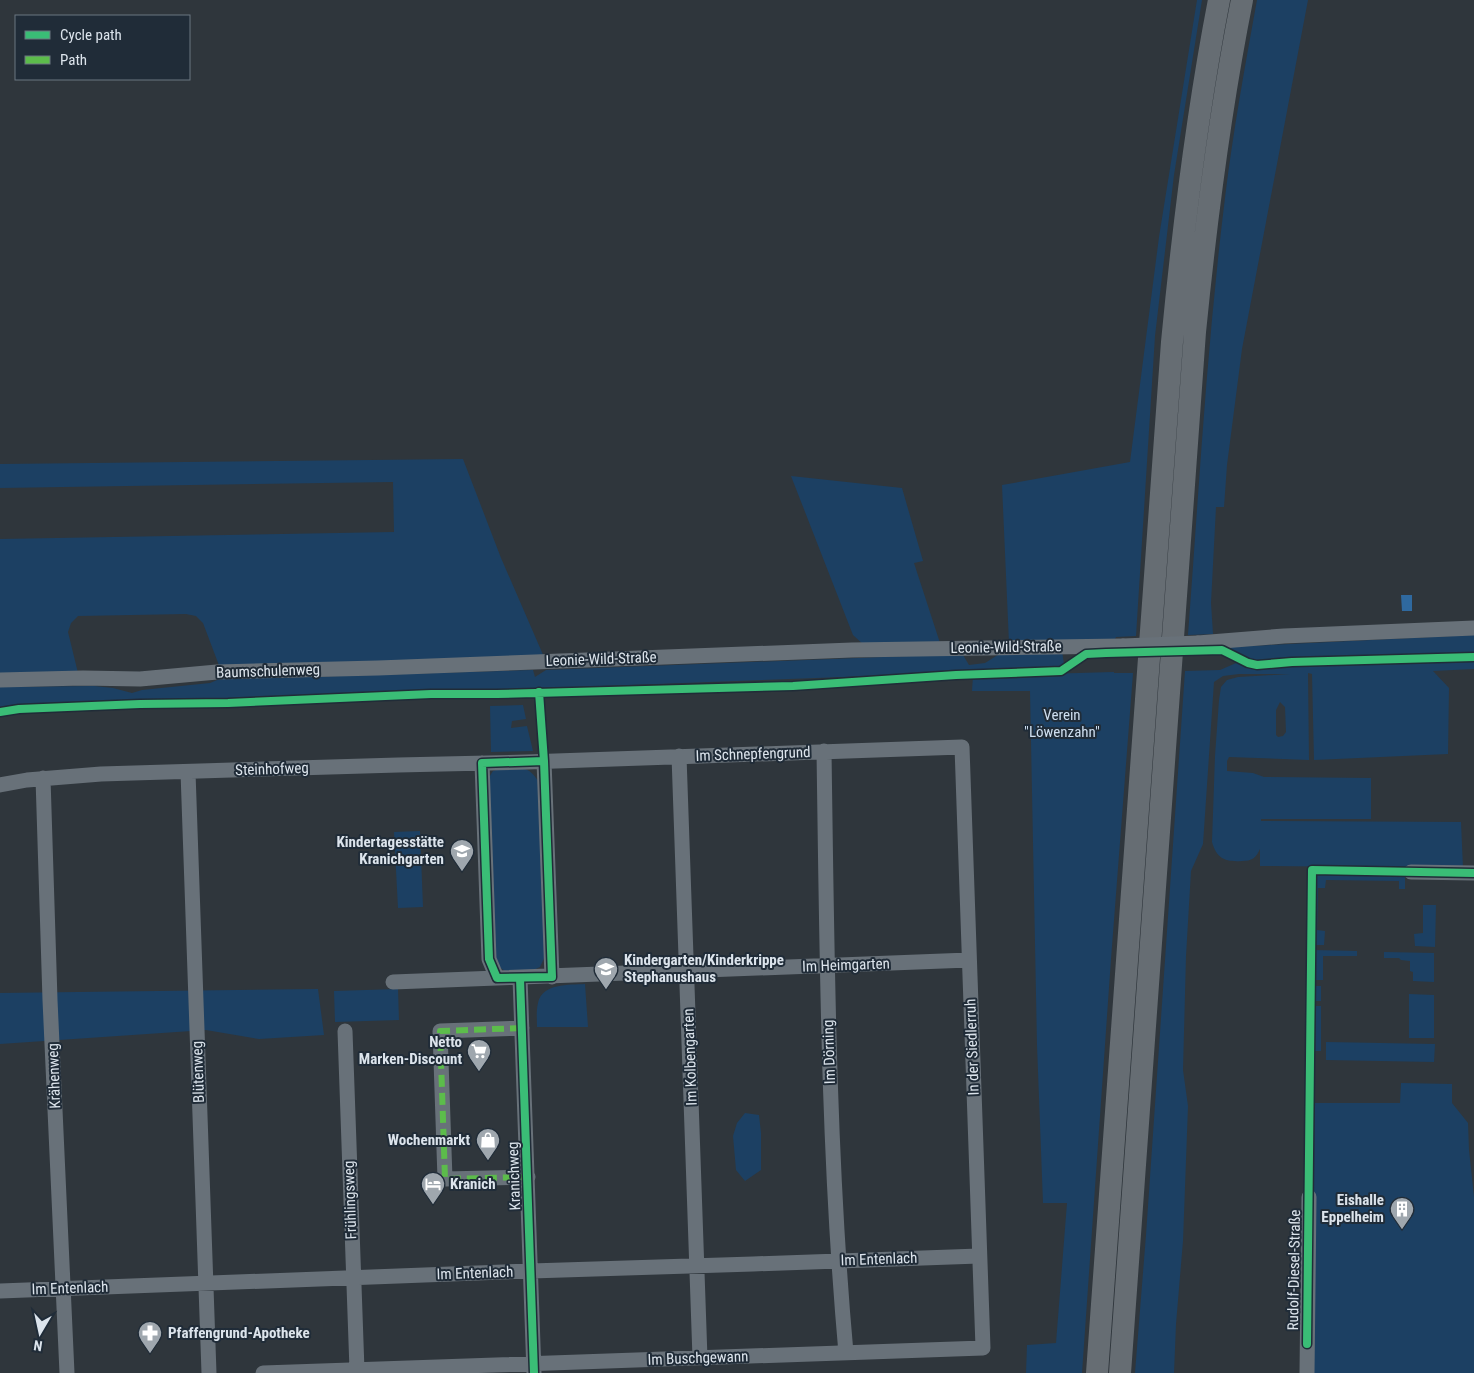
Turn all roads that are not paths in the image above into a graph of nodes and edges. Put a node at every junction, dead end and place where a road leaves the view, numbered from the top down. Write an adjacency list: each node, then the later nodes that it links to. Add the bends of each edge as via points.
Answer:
1 (1219, 0): 43 (highway, via 1192,168 1172,342)
2 (1242, 0): 44 (highway, via 1217,149 1195,332)
3 (1474, 628): 4 (street, Leonie-Wild-Straße, bridge, via 1123,646 852,650)
4 (537, 662): 5 (street, Baumschulenweg, via 217,672 140,679)
5 (0, 680)
6 (962, 747): 7 (street, Im Schnepfengrund); 16 (street, In der Siedlerruh)
7 (824, 752): 8 (street, Im Schnepfengrund); 17 (street, Im Dörning)
8 (679, 756): 9 (street, Im Schnepfengrund); 18 (street, Im Kolbengarten)
9 (544, 761): 10 (street, Steinhofweg); 19 (street)
10 (482, 763): 11 (street, Steinhofweg); 20 (street, via 489,959)
11 (188, 772): 12 (street, Steinhofweg); 32 (street, Blütenweg)
12 (43, 778): 13 (street, Steinhofweg); 33 (street, Krähenweg)
13 (0, 785)
14 (1411, 872): 15 (street)
15 (1474, 873)
16 (969, 960): 17 (street, Im Heimgarten); 27 (street, In der Siedlerruh)
17 (827, 965): 18 (street, Im Heimgarten); 28 (street, Im Dörning)
18 (687, 972): 19 (street, Im Heimgarten); 29 (street, Im Kolbengarten)
19 (552, 977): 21 (street, Im Heimgarten)
20 (497, 978): 21 (street, Im Heimgarten); 22 (street, Im Heimgarten)
21 (520, 978): 23 (street, Kranichweg)
22 (393, 982)
23 (522, 1028): 25 (street, Kranichweg); 25 (street, Kranichweg, via 440,1031 445,1179)
24 (345, 1031): 31 (street, Frühlingsweg)
25 (528, 1177): 30 (street, Kranichweg)
26 (1309, 1197): 45 (street, Rudolf-Diesel-Straße)
27 (979, 1256): 28 (street, Im Entenlach); 35 (street, In der Siedlerruh)
28 (838, 1261): 29 (street, Im Entenlach); 36 (street, Im Dörning)
29 (697, 1265): 30 (street, Im Entenlach); 37 (street, Im Kolbengarten)
30 (531, 1271): 31 (street, Im Entenlach); 38 (street, Kranichweg)
31 (353, 1278): 32 (street, Im Entenlach); 39 (street, Frühlingsweg)
32 (206, 1283): 33 (street, Im Entenlach); 41 (street, Blütenweg)
33 (62, 1289): 34 (street, Im Entenlach); 40 (street, Krähenweg)
34 (0, 1291)
35 (983, 1348): 36 (street, Im Buschgewann)
36 (846, 1353): 37 (street, Im Buschgewann)
37 (700, 1358): 38 (street, Im Buschgewann)
38 (534, 1368): 39 (street, Im Buschgewann)
39 (357, 1370): 42 (street, Im Buschgewann)
40 (67, 1373)
41 (209, 1373)
42 (263, 1373)
43 (1097, 1373)
44 (1120, 1373)
45 (1307, 1373)

